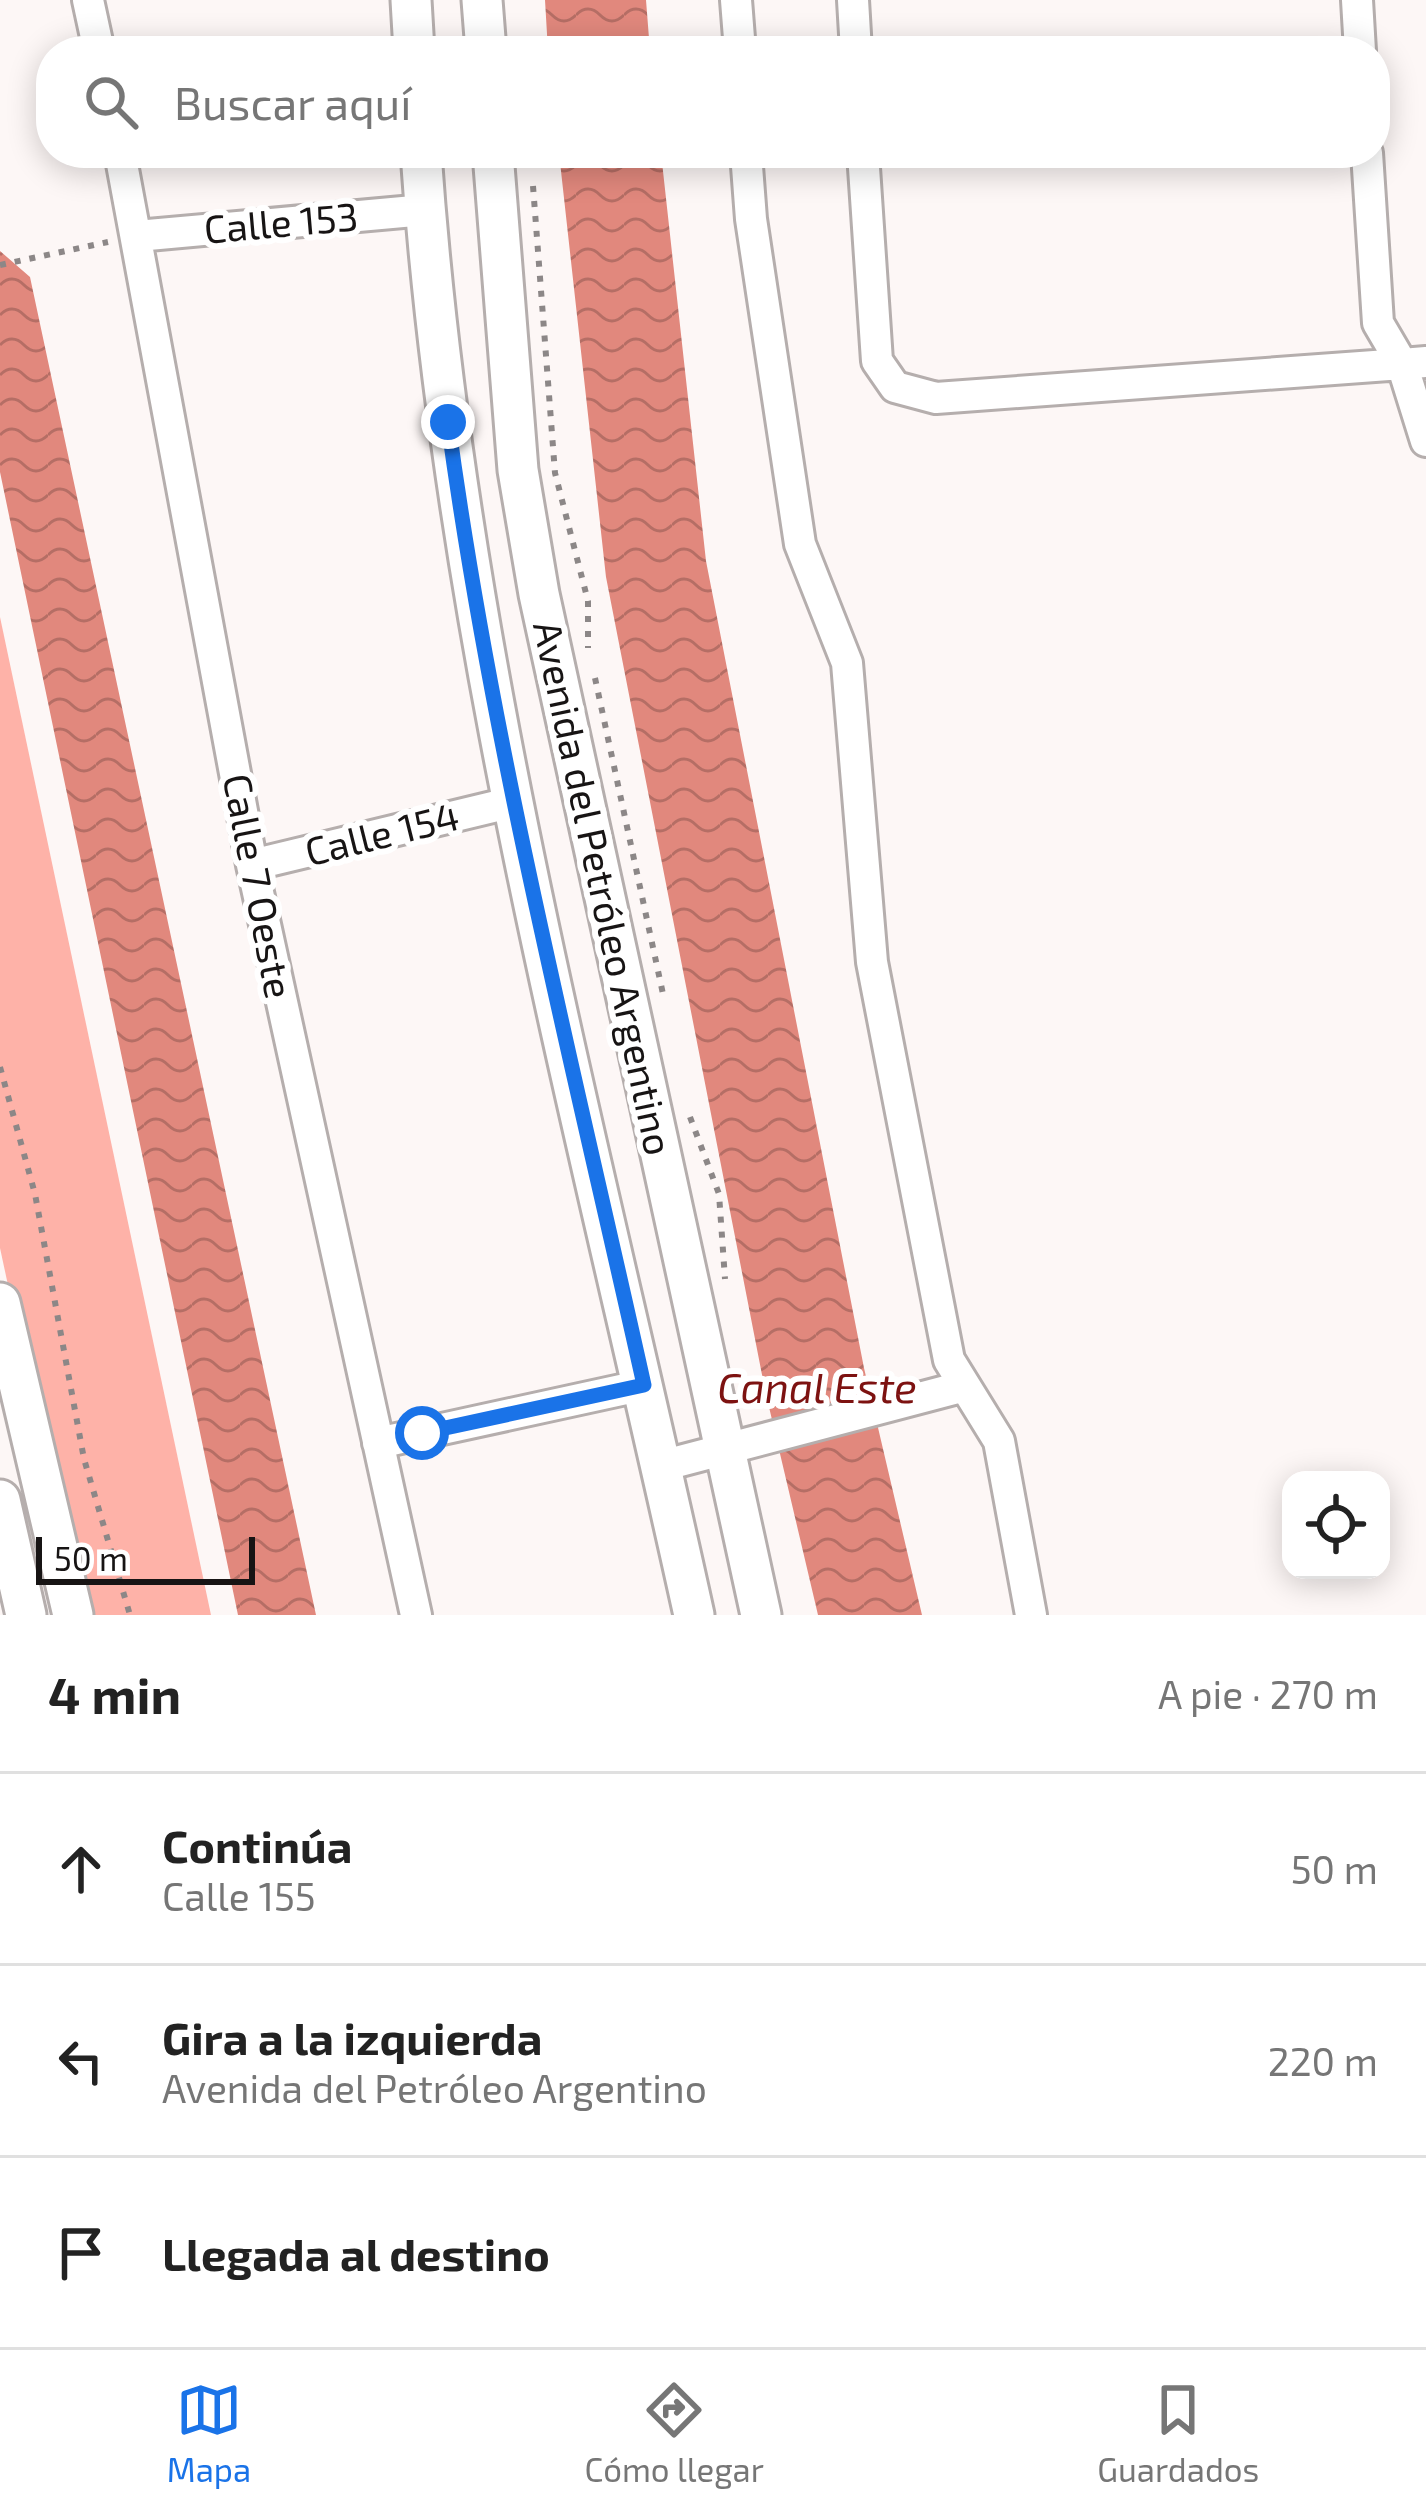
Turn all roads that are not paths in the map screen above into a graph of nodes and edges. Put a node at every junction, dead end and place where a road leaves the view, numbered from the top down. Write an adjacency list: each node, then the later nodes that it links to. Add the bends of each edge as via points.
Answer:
1 (88, 0): 7 (street)
2 (411, 0): 8 (main road)
3 (482, 0): 9 (main road)
4 (736, 0): 10 (street)
5 (853, 0): 11 (street)
6 (1357, 0): 12 (street)
7 (96, 36)
8 (414, 36)
9 (484, 36)
10 (739, 36)
11 (855, 36)
12 (1359, 36)
13 (123, 168): 20 (street, Calle 7 Oeste)
14 (423, 168): 19 (main road, Avenida del Petróleo Argentino)
15 (494, 168): 28 (main road, Avenida del Petróleo Argentino, via 518,470 539,594)
16 (747, 168): 27 (street, via 800,544 848,663 872,962 949,1360)
17 (864, 168): 21 (street, via 878,362 895,387 915,396)
18 (1368, 168): 21 (street, via 1378,323)
19 (425, 210): 20 (street, Calle 153); 23 (main road, Avenida del Petróleo Argentino, via 470,582)
20 (137, 236): 24 (street, Calle 7 Oeste)
21 (1414, 363): 22 (street)
22 (1426, 441)
23 (513, 802): 24 (street, Calle 154); 26 (main road, Avenida del Petróleo Argentino)
24 (252, 865): 29 (street, Calle 7 Oeste)
25 (0, 1303): 32 (main road)
26 (644, 1385): 29 (street); 30 (main road, Avenida del Petróleo Argentino)
27 (965, 1386): 28 (street); 37 (street, via 999,1441)
28 (742, 1442): 30 (street); 36 (main road, Avenida del Petróleo Argentino)
29 (378, 1443): 34 (street, Calle 7 Oeste)
30 (662, 1466): 35 (main road, Avenida del Petróleo Argentino)
31 (0, 1500): 33 (main road)
32 (71, 1602): 33 (street)
33 (16, 1609)
34 (416, 1615)
35 (694, 1615)
36 (761, 1615)
37 (1031, 1615)

